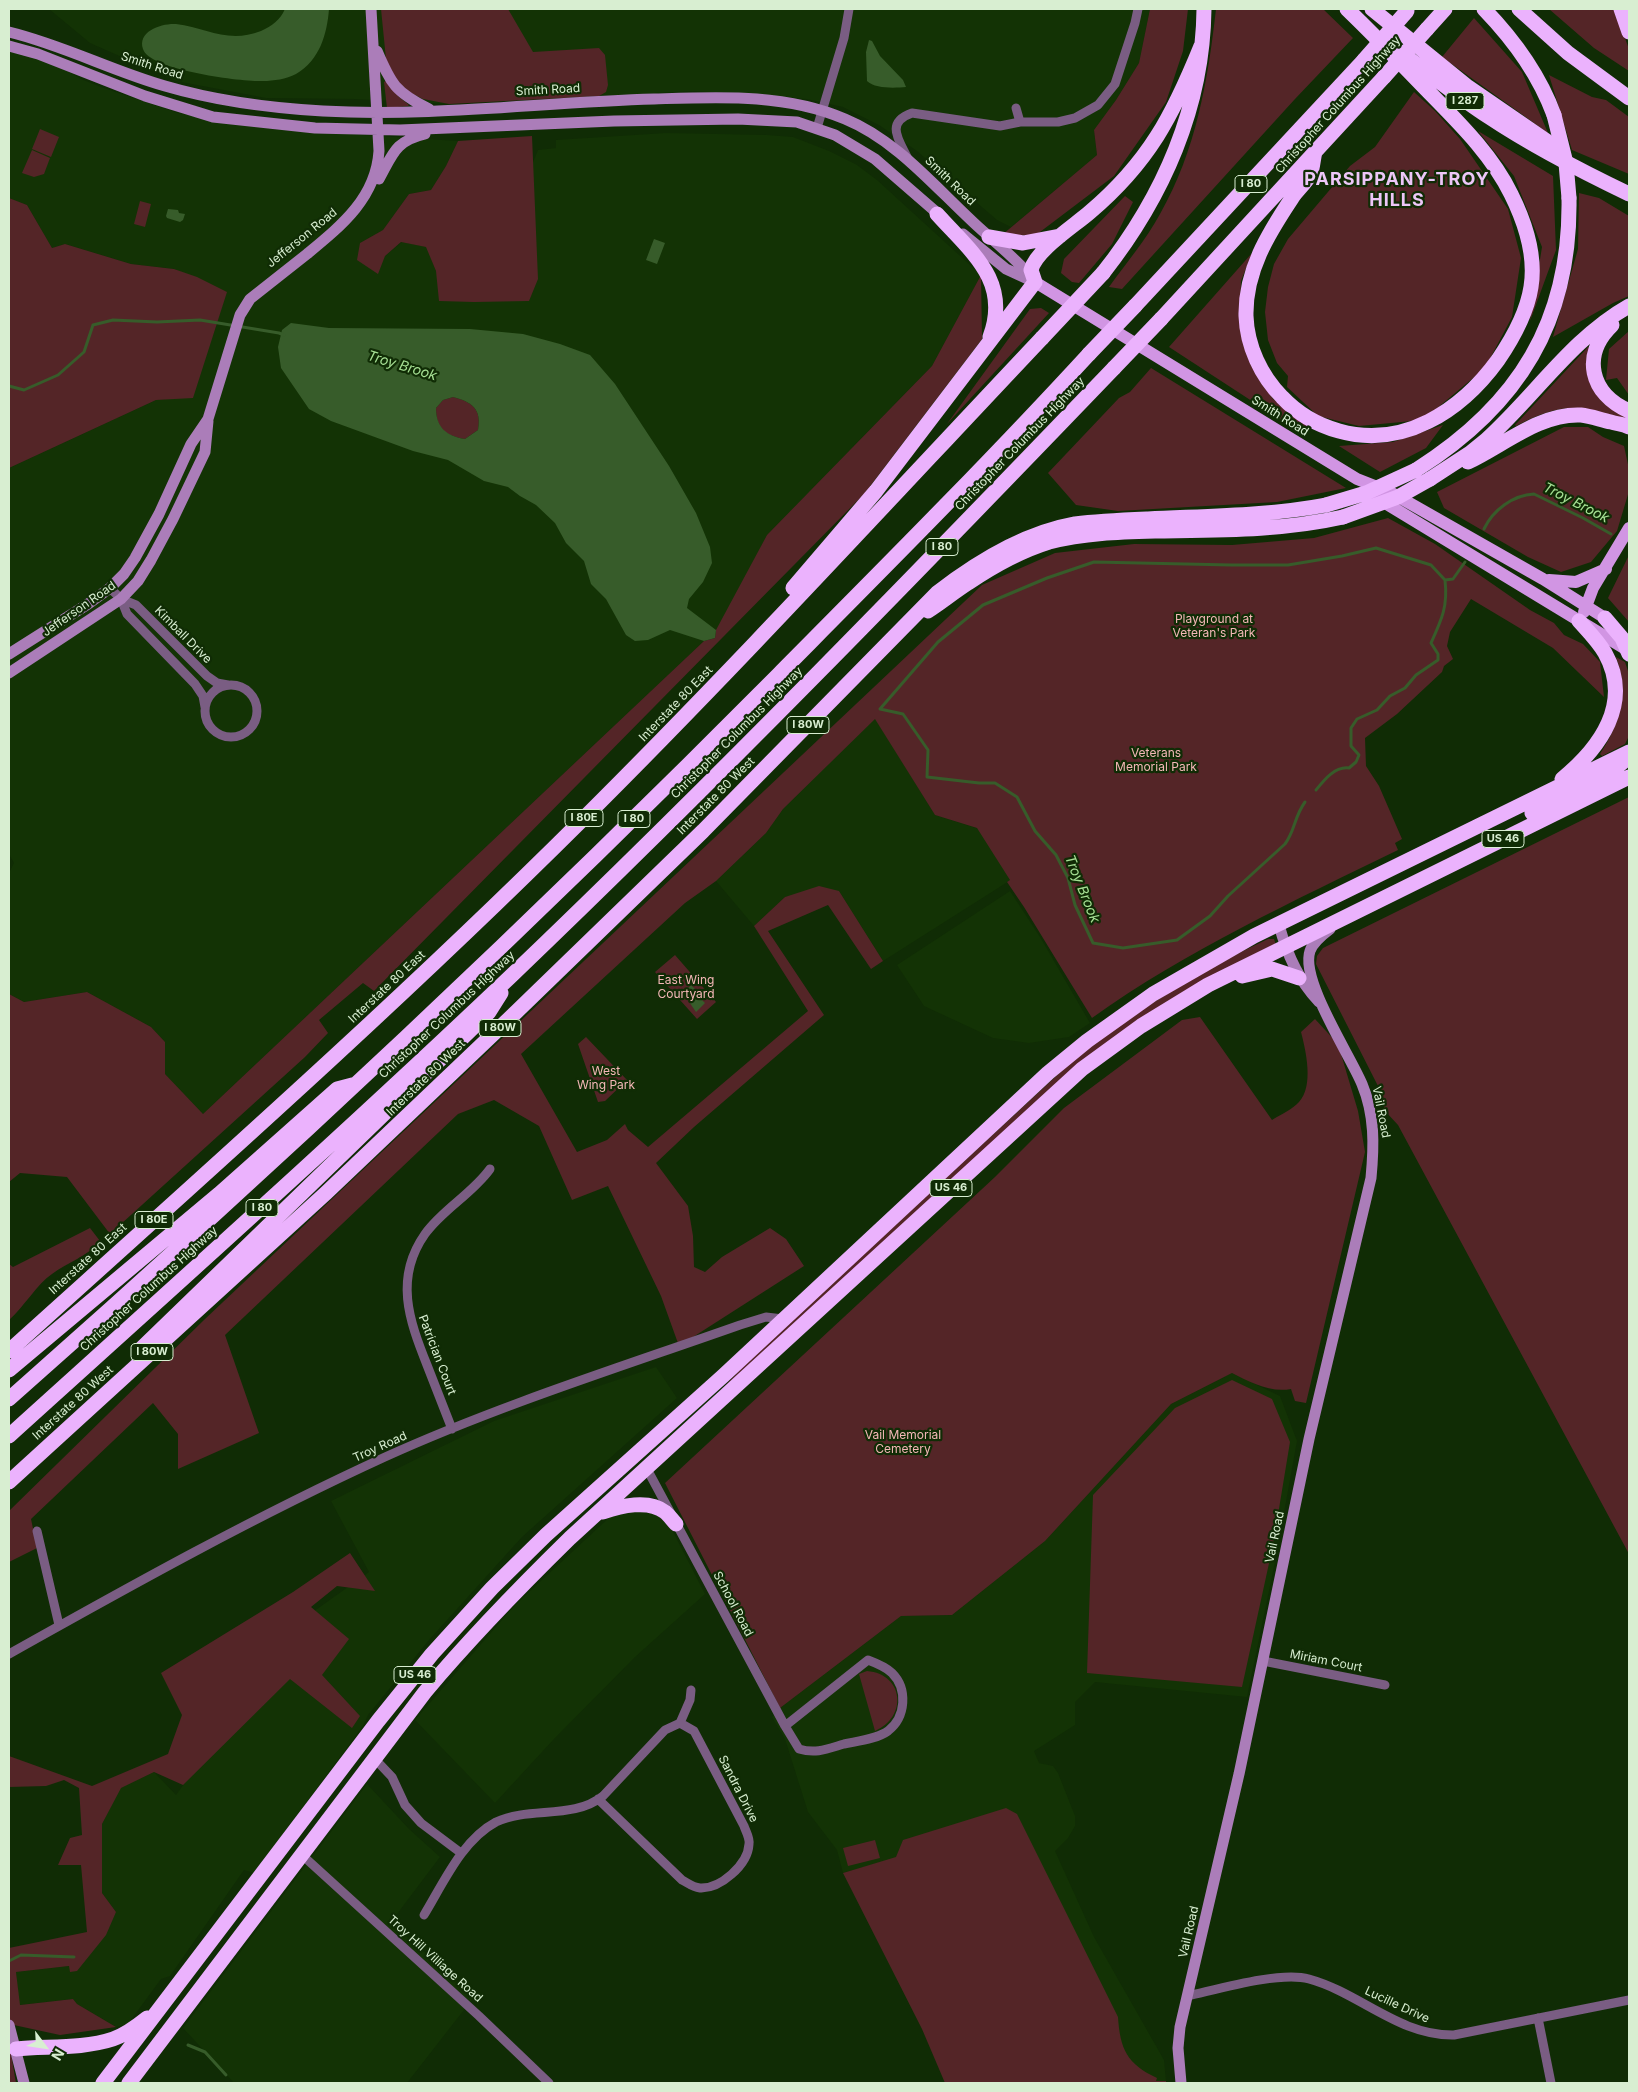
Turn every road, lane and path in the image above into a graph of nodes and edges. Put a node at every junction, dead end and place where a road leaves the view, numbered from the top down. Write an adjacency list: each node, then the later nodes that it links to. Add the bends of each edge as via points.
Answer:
1 (371, 9): 15 (street, Jefferson Road)
2 (848, 9): 21 (street, via 844,38)
3 (1138, 9): 23 (street, via 1120,72 1098,105 1088,113 1069,120)
4 (1204, 9): 17 (highway)
5 (1347, 9): 12 (highway, I 287)
6 (1372, 9): 29 (highway, via 1468,87 1548,142)
7 (1445, 9): 27 (highway, Christopher Columbus Highway / I 80, bridge)
8 (1519, 9): 18 (highway, via 1568,53)
9 (1621, 9): 14 (highway)
10 (1408, 10): 73 (highway, Christopher Columbus Highway / I 80, bridge, via 1005,444 671,783)
11 (1488, 12): 53 (highway, bridge, via 1535,74 1554,115 1566,163 1569,198 1563,273 1554,306 1532,356 1489,414 1462,438 1416,470 1366,493 1326,505 1268,513 1075,524 1025,539 980,562 937,593)
12 (1359, 21): 27 (highway, via 1450,113 1492,164 1518,210 1531,256 1528,302 1504,351 1468,394 1424,425 1376,436 1360,436 1329,428 1288,404 1266,378 1253,350 1246,309 1253,268 1275,225 1310,175); 29 (highway, I 287, via 1488,116)
13 (9, 32): 22 (street, Smith Road, via 163,86 198,95 280,108)
14 (1629, 32)
15 (374, 44): 20 (street, via 389,80 402,94); 22 (street, Jefferson Road)
16 (9, 46): 26 (street, Smith Road, via 154,99 214,117 315,128)
17 (1201, 46): 33 (highway, via 1179,99 1155,142 1105,199); 55 (highway, Interstate 80 East, bridge, via 1189,112 1171,162 1135,231 1103,273)
18 (1629, 98)
19 (1016, 108): 23 (street)
20 (430, 110): 21 (street, Smith Road, via 698,98 772,100); 22 (street, Smith Road)
21 (822, 110): 24 (street); 28 (street, Smith Road, via 865,129)
22 (377, 113): 26 (street, Jefferson Road)
23 (1020, 122): 28 (street, via 1000,126 912,113 901,118 896,128)
24 (817, 128): 25 (street, Smith Road, via 784,121 738,119); 32 (street, Smith Road, via 875,159)
25 (447, 129): 26 (street, Smith Road); 31 (street, via 412,137 400,144)
26 (378, 130): 31 (street, Jefferson Road, via 378,165)
27 (1315, 152): 69 (highway, Christopher Columbus Highway / I 80, bridge, via 1161,319 768,724)
28 (908, 161): 34 (street, Smith Road)
29 (1578, 170): 30 (highway, I 287)
30 (1629, 194)
31 (360, 204): 40 (street, Jefferson Road, via 335,232 250,299 240,315)
32 (938, 214): 35 (street, Smith Road, via 1006,269); 38 (highway, via 982,265 993,286 997,315)
33 (1062, 236): 34 (highway, via 1024,243); 35 (highway, via 1034,260 1031,270)
34 (989, 237): 35 (street, Smith Road)
35 (1036, 282): 38 (highway); 44 (main road, Smith Road)
36 (1629, 306): 45 (highway, via 1579,344 1470,454)
37 (1629, 311): 39 (highway, via 1602,334 1593,363 1600,389 1610,401)
38 (985, 350): 55 (highway, via 876,491 784,599)
39 (1629, 411)
40 (208, 419): 49 (street, Jefferson Road, via 191,444 135,558); 50 (street, Jefferson Road, via 205,452 189,488 151,560)
41 (1613, 423): 42 (highway); 43 (highway); 45 (highway, via 1579,415 1554,418)
42 (1629, 427)
43 (1629, 439)
44 (1357, 479): 48 (main road, Smith Road, via 1390,492); 54 (main road, Smith Road, via 1380,502)
45 (1430, 479): 53 (highway, bridge, via 1380,504 1309,524 1117,533 1074,536 1048,542 987,570)
46 (1629, 528): 47 (main road)
47 (1606, 568): 48 (main road, via 1576,582); 51 (main road, via 1593,588)
48 (1543, 579): 51 (main road, Smith Road)
49 (110, 588): 50 (street, Kimball Drive); 58 (street, Jefferson Road)
50 (121, 599): 59 (street, Jefferson Road); 60 (street, Kimball Drive, via 136,605 207,676 217,683); 61 (street, Kimball Drive, via 127,614 195,684 203,696)
51 (1587, 606): 52 (main road, Smith Road); 54 (main road)
52 (1605, 618): 56 (highway); 57 (highway)
53 (913, 619): 83 (highway, Interstate 80 West / I 80W, via 703,831 496,1032 326,1193)
54 (1579, 620): 57 (main road, Smith Road); 64 (highway, via 1600,645 1612,669 1615,688 1610,720 1590,753)
55 (770, 628): 76 (highway, Interstate 80 East / I 80E, via 485,916)
56 (1629, 632)
57 (1629, 652)
58 (9, 654)
59 (9, 673)
60 (229, 685): 61 (street, via 213,692); 61 (street, Kimball Drive, via 246,689 252,696 258,712 252,727 240,736 224,736 209,726)
61 (205, 708)
62 (1629, 753): 64 (highway, US 46); 65 (highway, via 1605,777 1444,856)
63 (1629, 778): 65 (highway, US 46)
64 (1541, 795): 67 (highway, US 46)
65 (1376, 901): 66 (highway, US 46)
66 (1340, 919): 68 (highway, US 46); 72 (street, Vail Road, via 1310,950 1309,971)
67 (1279, 925): 68 (street, Vail Road); 75 (highway, US 46, via 1152,994 1087,1041 1048,1073)
68 (1285, 947): 70 (street, Vail Road); 71 (highway, US 46)
69 (511, 976): 81 (highway, Christopher Columbus Highway / I 80, via 252,1217); 83 (highway, via 489,1012 89,1398)
70 (1300, 978): 71 (highway, via 1282,970 1266,969); 72 (street, Vail Road)
71 (1196, 992): 82 (highway, US 46, via 1082,1069)
72 (1321, 1004): 89 (street, Vail Road, via 1362,1084 1374,1134 1374,1152)
73 (359, 1083): 77 (highway, via 337,1089 220,1194); 79 (highway, Christopher Columbus Highway / I 80)
74 (490, 1169): 80 (street, Patrician Court, via 482,1181 426,1233 414,1254 408,1279 407,1302 411,1321)
75 (783, 1319): 78 (highway, US 46); 80 (street, Troy Road, via 766,1317 740,1325 520,1401)
76 (9, 1351)
77 (9, 1370)
78 (723, 1376): 82 (highway, via 687,1418 660,1443 646,1461); 101 (highway, US 46, via 546,1535 454,1628 378,1721)
79 (9, 1400)
80 (452, 1429): 87 (street, Troy Road, via 331,1483 165,1567)
81 (9, 1436)
82 (647, 1469): 84 (highway, US 46); 85 (street, School Road)
83 (9, 1481)
84 (599, 1514): 85 (highway, via 626,1506 648,1506 665,1512); 94 (highway, US 46, via 516,1590 472,1637)
85 (676, 1524): 93 (street, School Road)
86 (37, 1531): 87 (street)
87 (59, 1626): 88 (street, Troy Road)
88 (9, 1654)
89 (1263, 1661): 90 (street, Miriam Court); 99 (street, Vail Road)
90 (1385, 1685)
91 (691, 1690): 92 (street)
92 (680, 1723): 95 (street, via 665,1730); 95 (street, Sandra Drive, via 694,1731 744,1826 749,1845 746,1858 738,1868 713,1885 692,1886)
93 (785, 1726): 93 (street, School Road, via 800,1749 811,1753 877,1736 888,1731 901,1714 902,1693 891,1671 868,1660)
94 (374, 1758): 96 (street, via 392,1777 405,1805 421,1824); 97 (highway, US 46)
95 (598, 1799): 96 (street, via 580,1808 501,1820 484,1831)
96 (461, 1854): 98 (street)
97 (302, 1855): 107 (highway, US 46); 108 (street, Troy Hill Villiage Road)
98 (424, 1915)
99 (1188, 1996): 102 (street, Lucille Drive, via 1275,1978 1296,1977 1333,1988 1415,2030 1428,2033 1454,2035); 109 (street, Vail Road, via 1178,2048)
100 (1629, 2000): 102 (street, Lucille Drive)
101 (160, 2008): 104 (highway, via 114,2039 92,2044); 106 (highway, US 46)
102 (1538, 2018): 110 (street)
103 (9, 2025): 104 (street)
104 (16, 2049): 105 (street)
105 (24, 2083)
106 (103, 2083)
107 (129, 2083)
108 (550, 2083)
109 (1181, 2083)
110 (1551, 2083)

